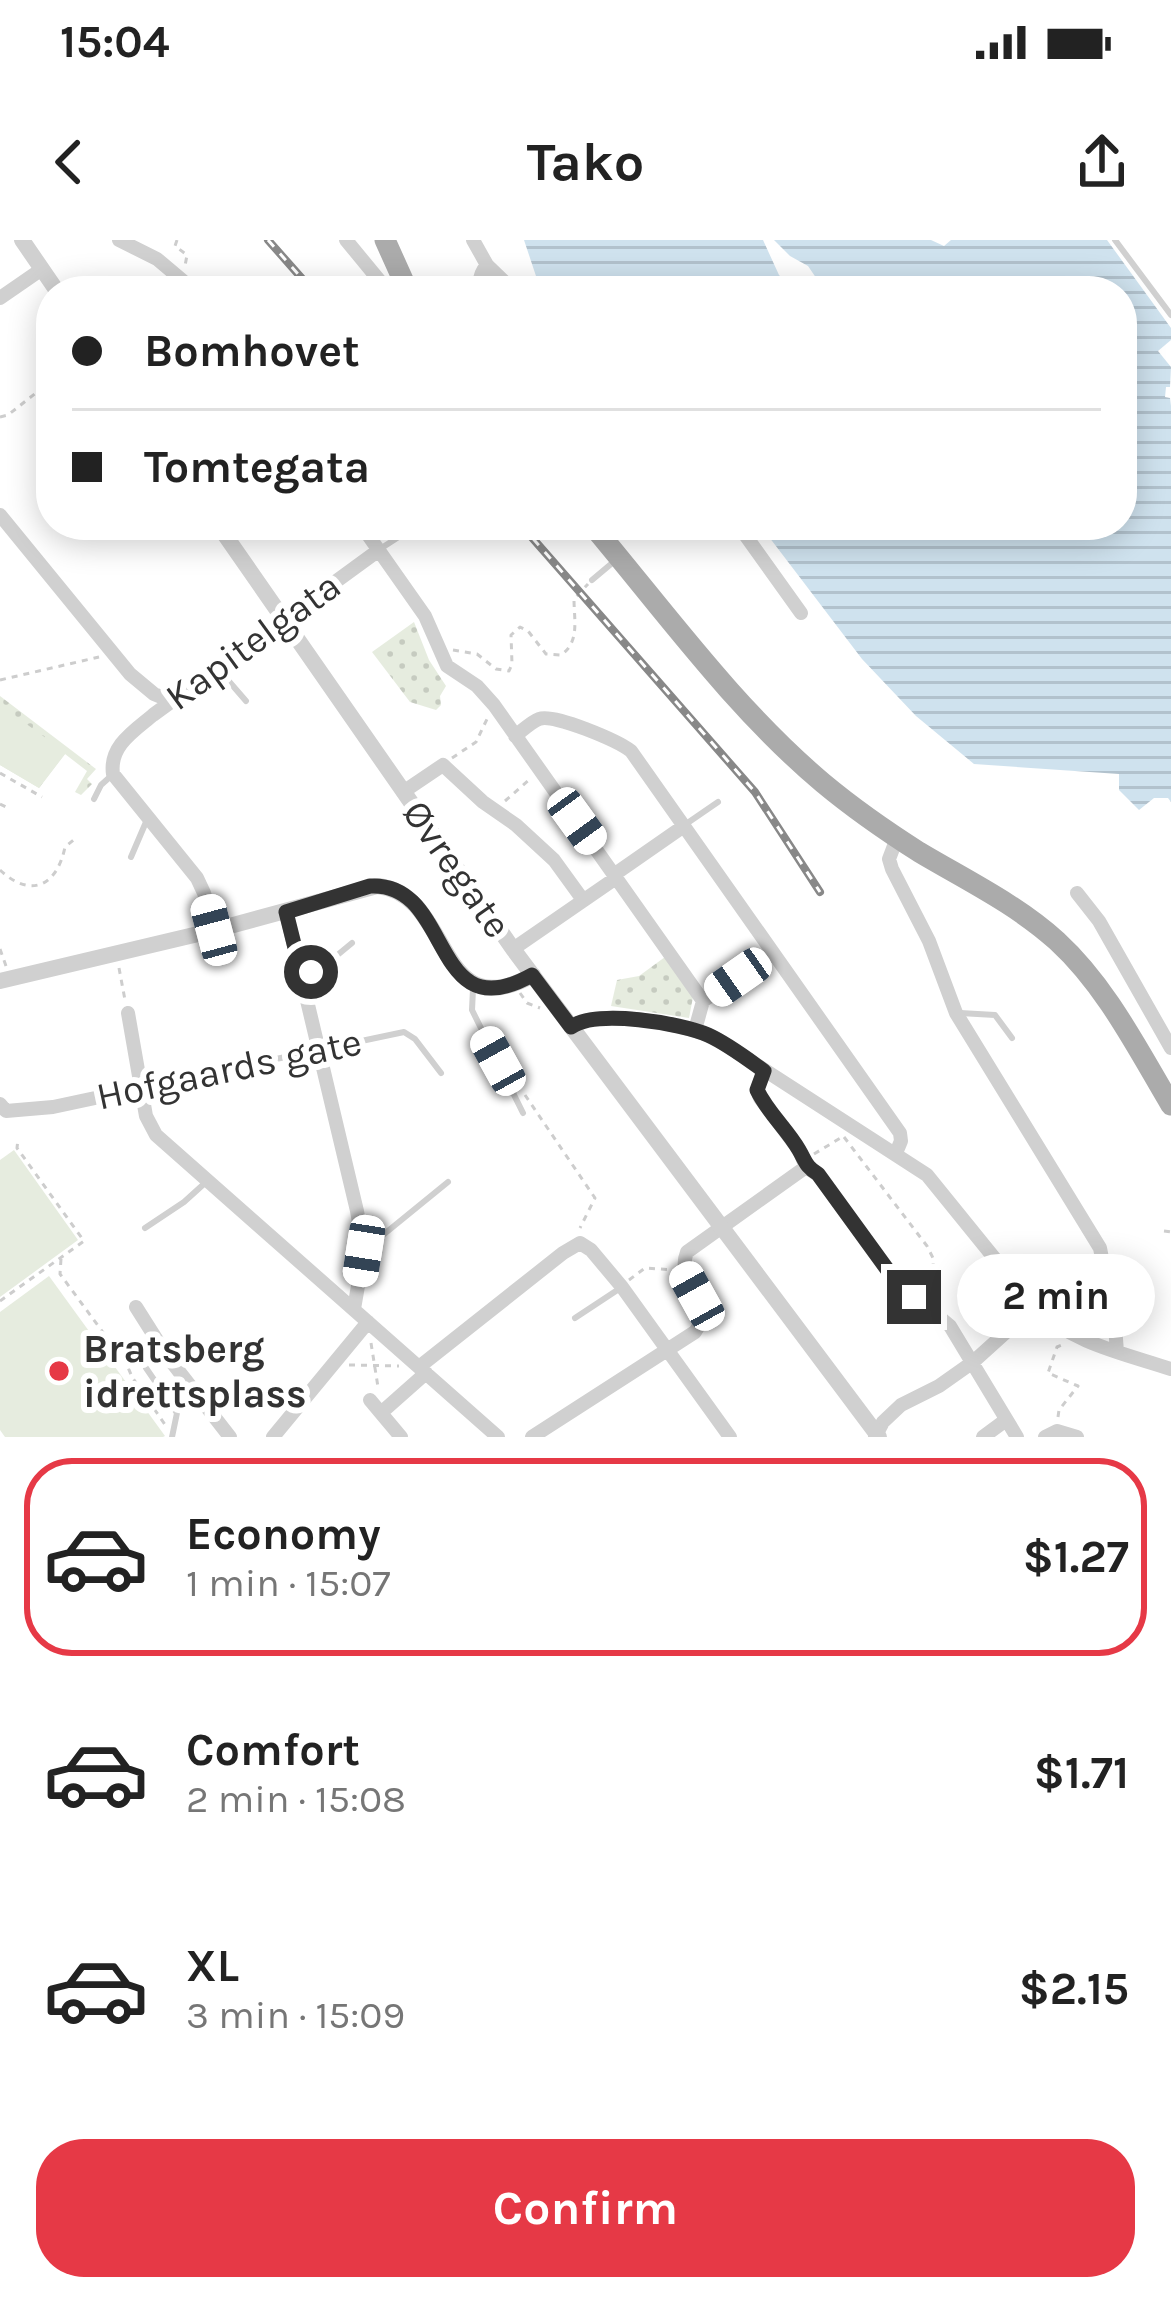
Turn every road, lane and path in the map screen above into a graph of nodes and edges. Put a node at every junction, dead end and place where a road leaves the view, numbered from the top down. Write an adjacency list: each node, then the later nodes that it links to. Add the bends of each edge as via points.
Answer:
1 (22, 240): 9 (street)
2 (119, 240): 12 (street)
3 (177, 240): 10 (path)
4 (346, 240): 13 (street)
5 (473, 240): 8 (street)
6 (1115, 240): 18 (lane)
7 (387, 244): 14 (main road)
8 (487, 265): 15 (street); 16 (street)
9 (42, 269): 11 (street); 17 (street)
10 (191, 274)
11 (47, 276)
12 (177, 276)
13 (376, 276)
14 (401, 276)
15 (480, 276)
16 (498, 276)
17 (0, 298)
18 (1171, 315)
19 (36, 393): 20 (path)
20 (0, 418)
21 (0, 514): 33 (street)
22 (229, 540): 31 (street, Øvregate)
23 (372, 540): 27 (street)
24 (394, 540): 27 (lane, Kapitelgata)
25 (605, 540): 28 (main road)
26 (749, 540): 30 (street)
27 (379, 550): 31 (street, Kapitelgata); 32 (street)
28 (620, 557): 29 (lane); 54 (main road, via 772,736)
29 (592, 580): 32 (path, via 576,595 573,641 560,656 545,654 520,627 511,635 505,672 477,654)
30 (801, 613)
31 (284, 618): 34 (street, Kapitelgata); 44 (street, Øvregate)
32 (439, 649): 38 (street, via 447,666)
33 (112, 655): 35 (path); 36 (street)
34 (218, 668): 36 (street, Kapitelgata); 37 (lane)
35 (0, 680)
36 (171, 701): 43 (street, Kapitelgata, via 116,750)
37 (246, 701)
38 (494, 705): 39 (street); 40 (path, via 476,742)
39 (514, 736): 41 (street); 52 (street, via 543,717 621,743)
40 (443, 765): 44 (street); 50 (street)
41 (539, 771): 50 (path); 58 (street)
42 (0, 773): 45 (path)
43 (113, 774): 46 (lane); 51 (street)
44 (404, 792): 65 (street, Øvregate)
45 (42, 797)
46 (94, 799)
47 (718, 802): 52 (lane)
48 (0, 804): 49 (path)
49 (10, 809)
50 (495, 810): 61 (street, via 554,860)
51 (148, 818): 55 (lane); 63 (street, via 197,878)
52 (684, 826): 58 (street); 66 (street)
53 (76, 838): 59 (path)
54 (897, 838): 74 (street, via 892,869); 86 (main road, via 1014,908 1071,955)
55 (130, 857)
56 (48, 869): 59 (path)
57 (0, 870): 59 (path, via 24,885)
58 (615, 876): 61 (street); 72 (street)
59 (49, 880)
60 (1077, 892): 78 (street)
61 (583, 900): 65 (street)
62 (286, 912): 63 (street); 69 (street); 71 (street, via 370,886 391,888 412,902)
63 (214, 930): 67 (street)
64 (352, 943): 69 (lane)
65 (513, 949): 68 (street, Øvregate)
66 (772, 952): 72 (street); 90 (street, via 900,1133)
67 (116, 954): 70 (street); 73 (path)
68 (532, 975): 71 (street, via 506,988); 75 (street, Øvregate)
69 (302, 976): 79 (street)
70 (0, 981)
71 (473, 985): 87 (lane, via 472,1010)
72 (703, 1001): 76 (street)
73 (128, 1013): 84 (street)
74 (956, 1013): 77 (lane, via 995,1015); 112 (street, via 1100,1248)
75 (571, 1027): 76 (street, via 605,1016); 94 (street, Øvregate)
76 (695, 1030): 81 (street)
77 (1012, 1038)
78 (1171, 1048)
79 (319, 1050): 80 (lane, Hofgaards gate); 82 (lane, Hofgaards gate, via 404,1032); 99 (street)
80 (219, 1071): 84 (path, Hofgaards gate)
81 (764, 1071): 90 (street); 91 (street, via 757,1090)
82 (441, 1073)
83 (520, 1086): 98 (path, via 596,1198)
84 (142, 1088): 85 (street, Hofgaards gate, via 53,1107 6,1111); 92 (street, via 149,1126)
85 (0, 1104)
86 (1171, 1105)
87 (523, 1113)
88 (844, 1136): 107 (path, via 933,1258)
89 (18, 1139): 100 (path, via 84,1241)
90 (896, 1153): 105 (street, via 934,1183)
91 (806, 1167): 94 (street); 107 (street, via 901,1287)
92 (208, 1180): 95 (lane); 106 (street)
93 (448, 1182): 99 (lane)
94 (722, 1227): 101 (street, via 687,1252); 124 (street, Øvregate)
95 (145, 1228)
96 (1163, 1231): 97 (path)
97 (1171, 1232)
98 (580, 1243): 102 (street); 118 (street)
99 (364, 1251): 106 (street)
100 (61, 1258): 103 (path); 123 (path, via 60,1274)
101 (683, 1271): 102 (path, via 645,1268); 111 (street, via 702,1322)
102 (622, 1287): 108 (lane); 111 (street)
103 (0, 1301)
104 (136, 1307): 125 (street)
105 (1034, 1307): 110 (street); 113 (street)
106 (354, 1309): 109 (street)
107 (934, 1310): 113 (street)
108 (575, 1318)
109 (368, 1322): 114 (street); 115 (path); 118 (street)
110 (1076, 1338): 112 (street); 122 (path, via 1057,1347 1048,1373 1078,1385)
111 (669, 1349): 129 (street); 130 (street)
112 (1117, 1352): 117 (street)
113 (973, 1362): 121 (street); 124 (street, via 901,1405)
114 (334, 1364): 115 (path); 126 (street)
115 (374, 1366): 118 (path); 120 (path)
116 (146, 1367): 123 (lane, via 176,1410)
117 (1171, 1369)
118 (423, 1370): 120 (street); 128 (street)
119 (370, 1400): 120 (street)
120 (382, 1412): 127 (street)
121 (1006, 1420): 131 (street); 132 (street)
122 (1051, 1434): 133 (street)
123 (172, 1436)
124 (877, 1436)
125 (230, 1437)
126 (273, 1437)
127 (401, 1437)
128 (498, 1437)
129 (532, 1437)
130 (730, 1437)
131 (982, 1437)
132 (1017, 1437)
133 (1077, 1437)

